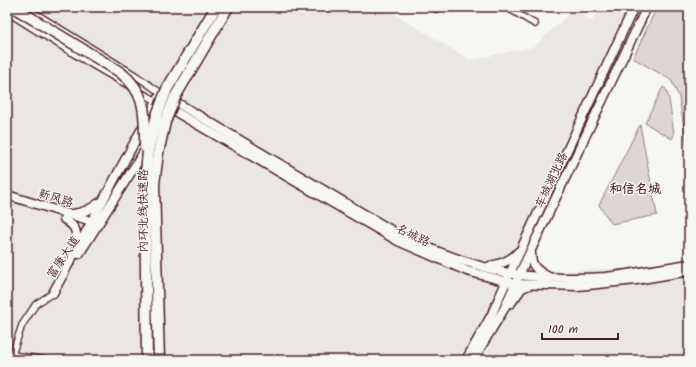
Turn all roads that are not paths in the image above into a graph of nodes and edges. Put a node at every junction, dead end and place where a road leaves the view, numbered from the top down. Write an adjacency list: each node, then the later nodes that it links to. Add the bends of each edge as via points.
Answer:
1 (13, 7): 15 (highway, bridge, via 131,81 143,103)
2 (25, 7): 12 (street, via 135,75)
3 (216, 7): 15 (highway, 内环北线快速路, bridge, via 168,89 157,115)
4 (228, 7): 39 (highway, 内环北线快速路, bridge, via 175,97 165,122 158,153 154,184)
5 (506, 7): 9 (street)
6 (634, 7): 21 (main road, 车城湖北路)
7 (647, 7): 23 (main road, 车城湖北路)
8 (7, 12): 12 (street, via 128,86)
9 (535, 24)
10 (182, 58): 12 (main road, 富康大道)
11 (196, 66): 13 (main road, 富康大道)
12 (159, 97): 13 (main road, 名城路); 14 (main road, 名城路); 17 (main road, 富康大道)
13 (175, 101): 14 (main road, 富康大道); 25 (main road, 名城路, via 401,236 430,250)
14 (170, 109): 20 (main road, 富康大道); 29 (main road, 名城路, via 398,242)
15 (146, 169): 38 (highway, 内环北线快速路, bridge)
16 (7, 195): 19 (main road, 新风路)
17 (103, 200): 19 (main road, via 91,210); 20 (main road, 富康大道)
18 (7, 201): 19 (main road, 新风路)
19 (65, 216): 20 (main road, 新风路); 22 (main road, via 76,230)
20 (93, 226): 22 (main road, 富康大道); 34 (main road, 富康大道)
21 (522, 247): 25 (main road, via 514,257 503,264); 26 (main road, 车城湖北路)
22 (77, 248): 34 (main road, 富康大道)
23 (531, 250): 28 (main road, 车城湖北路); 30 (main road, via 531,262)
24 (689, 264): 30 (main road, 名城路, via 604,277)
25 (486, 267): 26 (main road, 名城路)
26 (510, 272): 28 (main road, 名城路); 31 (main road, 车城湖北路)
27 (689, 272): 33 (main road, 名城路, via 578,286)
28 (519, 275): 30 (main road, 名城路); 32 (main road, 车城湖北路)
29 (487, 277): 31 (main road, 名城路); 35 (main road, via 494,281)
30 (547, 277)
31 (506, 282): 32 (main road, 名城路); 35 (main road, 车城湖北路)
32 (515, 284): 33 (main road, 名城路); 41 (main road, 车城湖北路, via 504,309)
33 (529, 284): 42 (main road, via 516,295)
34 (53, 293): 36 (street, via 36,304 22,325)
35 (499, 297): 40 (main road, 车城湖北路, via 492,316)
36 (9, 354): 37 (street)
37 (45, 360)
38 (147, 360)
39 (159, 360)
40 (466, 360)
41 (473, 360)
42 (476, 360)

